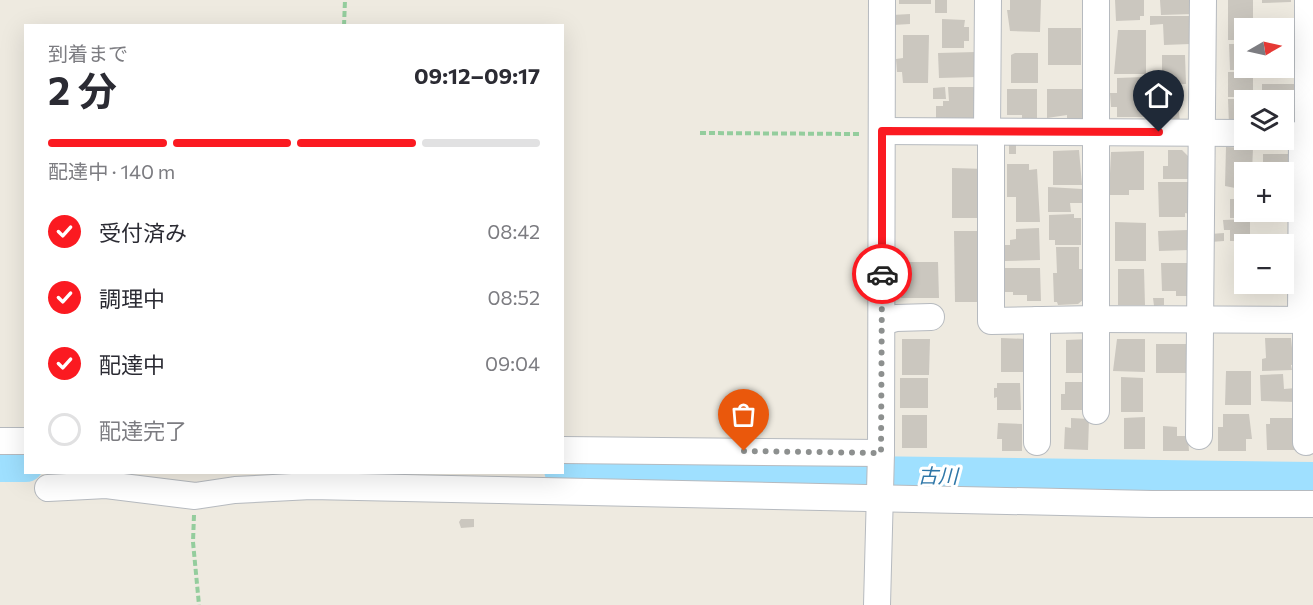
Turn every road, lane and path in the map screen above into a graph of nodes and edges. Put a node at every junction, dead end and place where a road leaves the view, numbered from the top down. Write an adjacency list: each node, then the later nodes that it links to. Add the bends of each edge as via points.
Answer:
1 (345, 0): 7 (path)
2 (882, 0): 12 (street)
3 (988, 0): 8 (street)
4 (1096, 0): 9 (street)
5 (1203, 0): 10 (street)
6 (1308, 0): 14 (street)
7 (344, 24)
8 (989, 131): 9 (street); 12 (street); 17 (street, via 991,321)
9 (1096, 132): 10 (street); 16 (street)
10 (1201, 132): 13 (street); 18 (street)
11 (700, 133): 12 (path)
12 (882, 133): 20 (street)
13 (1234, 133)
14 (1302, 133): 19 (street)
15 (931, 317): 20 (street)
16 (1096, 319): 17 (street); 18 (street); 21 (street)
17 (1037, 320): 25 (street)
18 (1199, 320): 19 (street); 22 (street)
19 (1307, 320): 26 (street)
20 (882, 322): 28 (street)
21 (1096, 411)
22 (1199, 436)
23 (0, 441): 24 (street)
24 (24, 441)
25 (1037, 442)
26 (1306, 442)
27 (564, 450): 28 (street)
28 (881, 453): 31 (street)
29 (48, 488): 30 (street, via 106,485)
30 (195, 496): 31 (street, via 311,486); 33 (path, via 193,542)
31 (879, 498): 32 (street); 34 (street)
32 (1313, 504)
33 (200, 605)
34 (877, 605)

